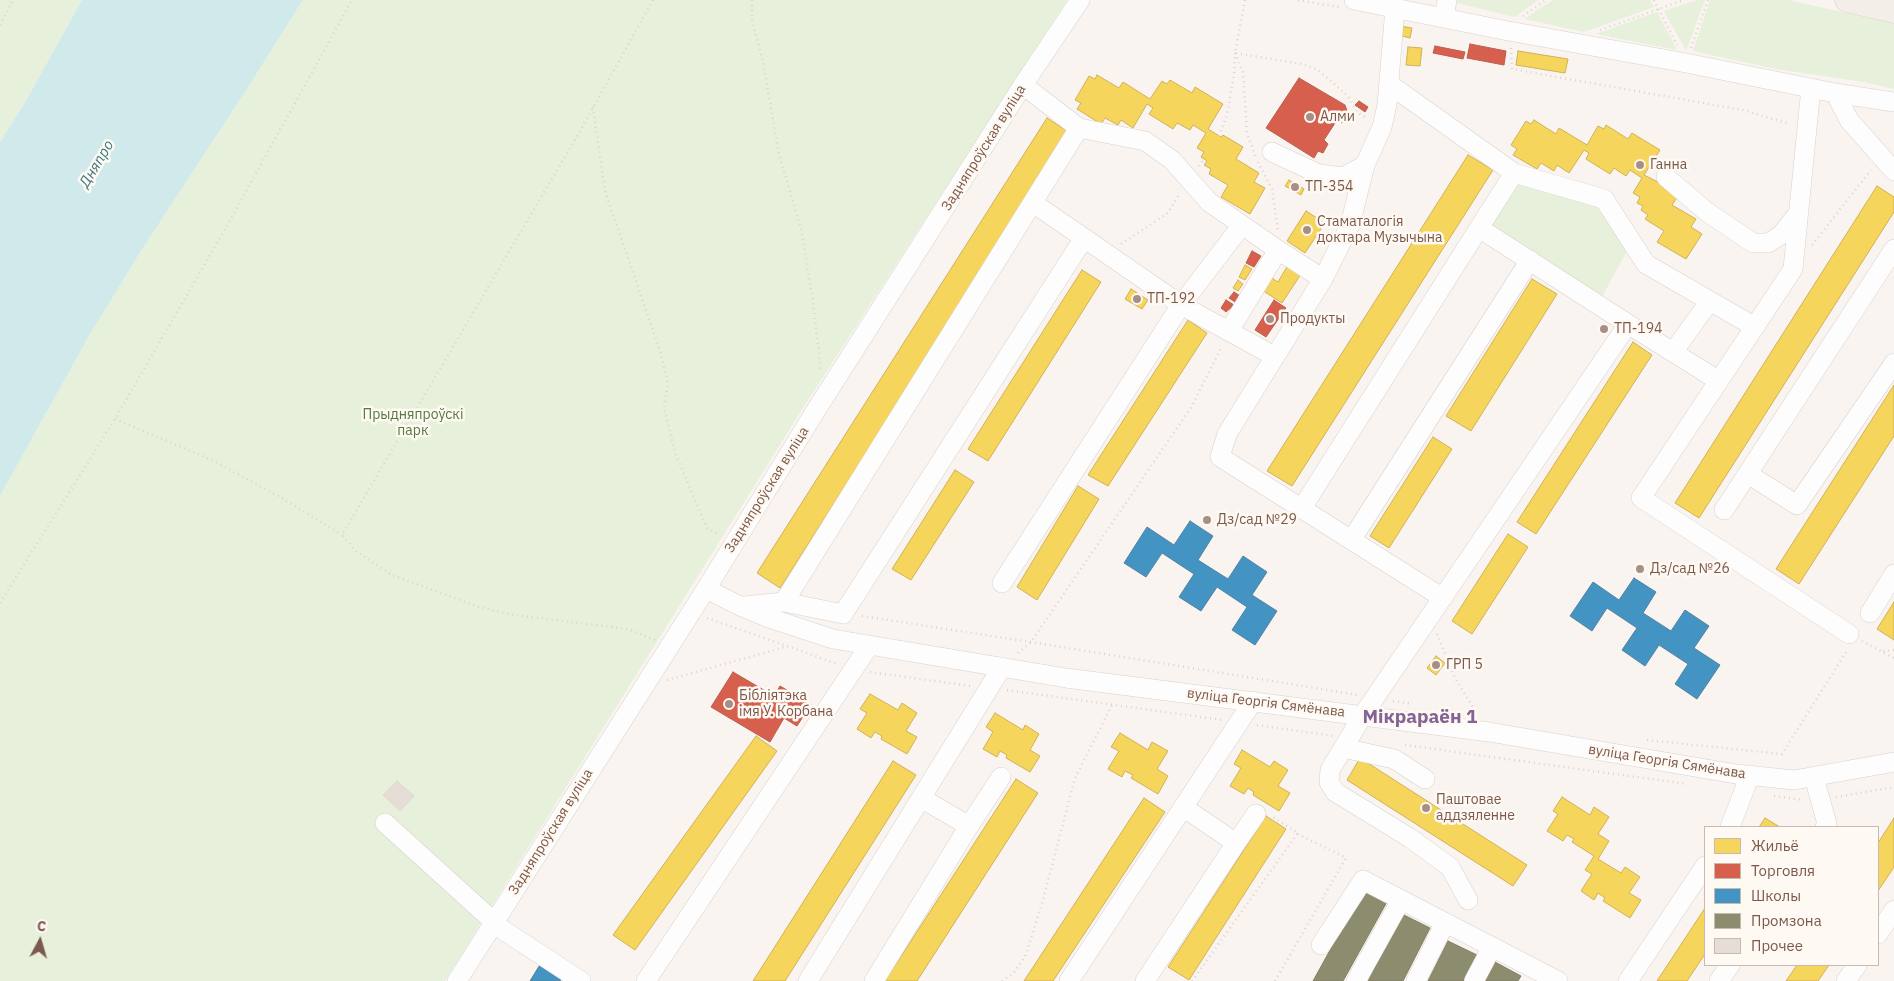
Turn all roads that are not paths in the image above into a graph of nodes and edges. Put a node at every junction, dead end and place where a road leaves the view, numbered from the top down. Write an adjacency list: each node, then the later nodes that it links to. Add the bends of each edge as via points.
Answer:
1 (1080, 0): 8 (street, Задняпроўская вуліца)
2 (1354, 0): 4 (street)
3 (1847, 0): 6 (main road)
4 (1395, 8): 5 (street); 7 (street)
5 (1446, 9): 9 (street)
6 (1894, 11)
7 (1389, 84): 15 (street, via 1382,127); 16 (street)
8 (1023, 85): 12 (street); 42 (street, Задняпроўская вуліца)
9 (1811, 88): 10 (street); 19 (street)
10 (1835, 93): 11 (street); 14 (street, via 1849,120)
11 (1894, 102)
12 (1079, 128): 18 (street); 20 (street, via 1145,141 1172,160 1209,202)
13 (1272, 152): 15 (street, via 1319,174 1344,177)
14 (1888, 164)
15 (1365, 165): 26 (street, via 1350,225)
16 (1514, 173): 21 (street); 27 (street, via 1604,199 1646,264)
17 (1666, 177): 19 (street, via 1707,212 1752,243 1768,243 1781,235)
18 (1032, 203): 22 (street); 43 (street)
19 (1799, 212): 30 (street, via 1793,269)
20 (1242, 225): 23 (street); 28 (street)
21 (1479, 228): 25 (street); 37 (street)
22 (1084, 238): 28 (street); 43 (street, via 843,614)
23 (1278, 250): 26 (street); 31 (street)
24 (1891, 258): 36 (street)
25 (1530, 260): 29 (street); 39 (street)
26 (1323, 279): 33 (street)
27 (1710, 301): 30 (street); 32 (street)
28 (1181, 305): 31 (street); 41 (street)
29 (1628, 324): 32 (street); 44 (street)
30 (1755, 327): 35 (street)
31 (1229, 332): 33 (street)
32 (1673, 352): 35 (street)
33 (1274, 356): 37 (street, via 1227,434 1220,457)
34 (1894, 362): 36 (street, via 1797,506)
35 (1719, 381): 47 (street, via 1642,498)
36 (1748, 474): 38 (street)
37 (1302, 508): 39 (street)
38 (1724, 510)
39 (1352, 539): 44 (street)
40 (1894, 574): 46 (street)
41 (1002, 583)
42 (706, 588): 45 (street, вуліца Георгія Сямёнава); 70 (street, Задняпроўская вуліца)
43 (784, 602): 45 (street)
44 (1439, 604): 51 (street)
45 (740, 606): 48 (street, вуліца Георгія Сямёнава, via 833,640)
46 (1870, 613)
47 (1852, 636)
48 (869, 646): 49 (street, вуліца Георгія Сямёнава); 80 (street)
49 (1002, 668): 50 (street, вуліца Георгія Сямёнава); 58 (street)
50 (1253, 701): 51 (street, вуліца Георгія Сямёнава); 59 (street)
51 (1364, 715): 52 (street); 54 (street, вуліца Георгія Сямёнава)
52 (1346, 743): 57 (street, via 1394,759); 68 (street, via 1330,770 1329,782 1335,792 1450,867)
53 (1894, 762): 56 (street, вуліца Георгія Сямёнава)
54 (1750, 775): 56 (street, вуліца Георгія Сямёнава, via 1794,780); 63 (street)
55 (1001, 777): 62 (street)
56 (1814, 777): 64 (street)
57 (1425, 779)
58 (921, 798): 62 (street); 81 (street)
59 (1183, 807): 65 (street); 83 (street)
60 (1256, 814): 65 (street)
61 (385, 823): 70 (street)
62 (969, 826): 82 (street)
63 (1730, 826)
64 (1826, 826)
65 (1236, 843): 84 (street)
66 (1704, 867): 89 (street)
67 (1401, 900): 71 (street); 73 (street, via 1363,880); 85 (street)
68 (1468, 900)
69 (1894, 910): 72 (street)
70 (494, 923): 78 (street, Задняпроўская вуліца); 79 (street)
71 (1445, 923): 74 (street); 86 (street)
72 (1879, 932)
73 (1321, 945)
74 (1492, 947): 77 (street); 87 (street)
75 (1729, 966): 90 (street)
76 (1856, 966): 91 (street)
77 (1532, 975): 88 (street)
78 (457, 981)
79 (581, 981)
80 (646, 981)
81 (809, 981)
82 (874, 981)
83 (1069, 981)
84 (1146, 981)
85 (1356, 981)
86 (1416, 981)
87 (1474, 981)
88 (1558, 981)
89 (1628, 981)
90 (1719, 981)
91 (1846, 981)

